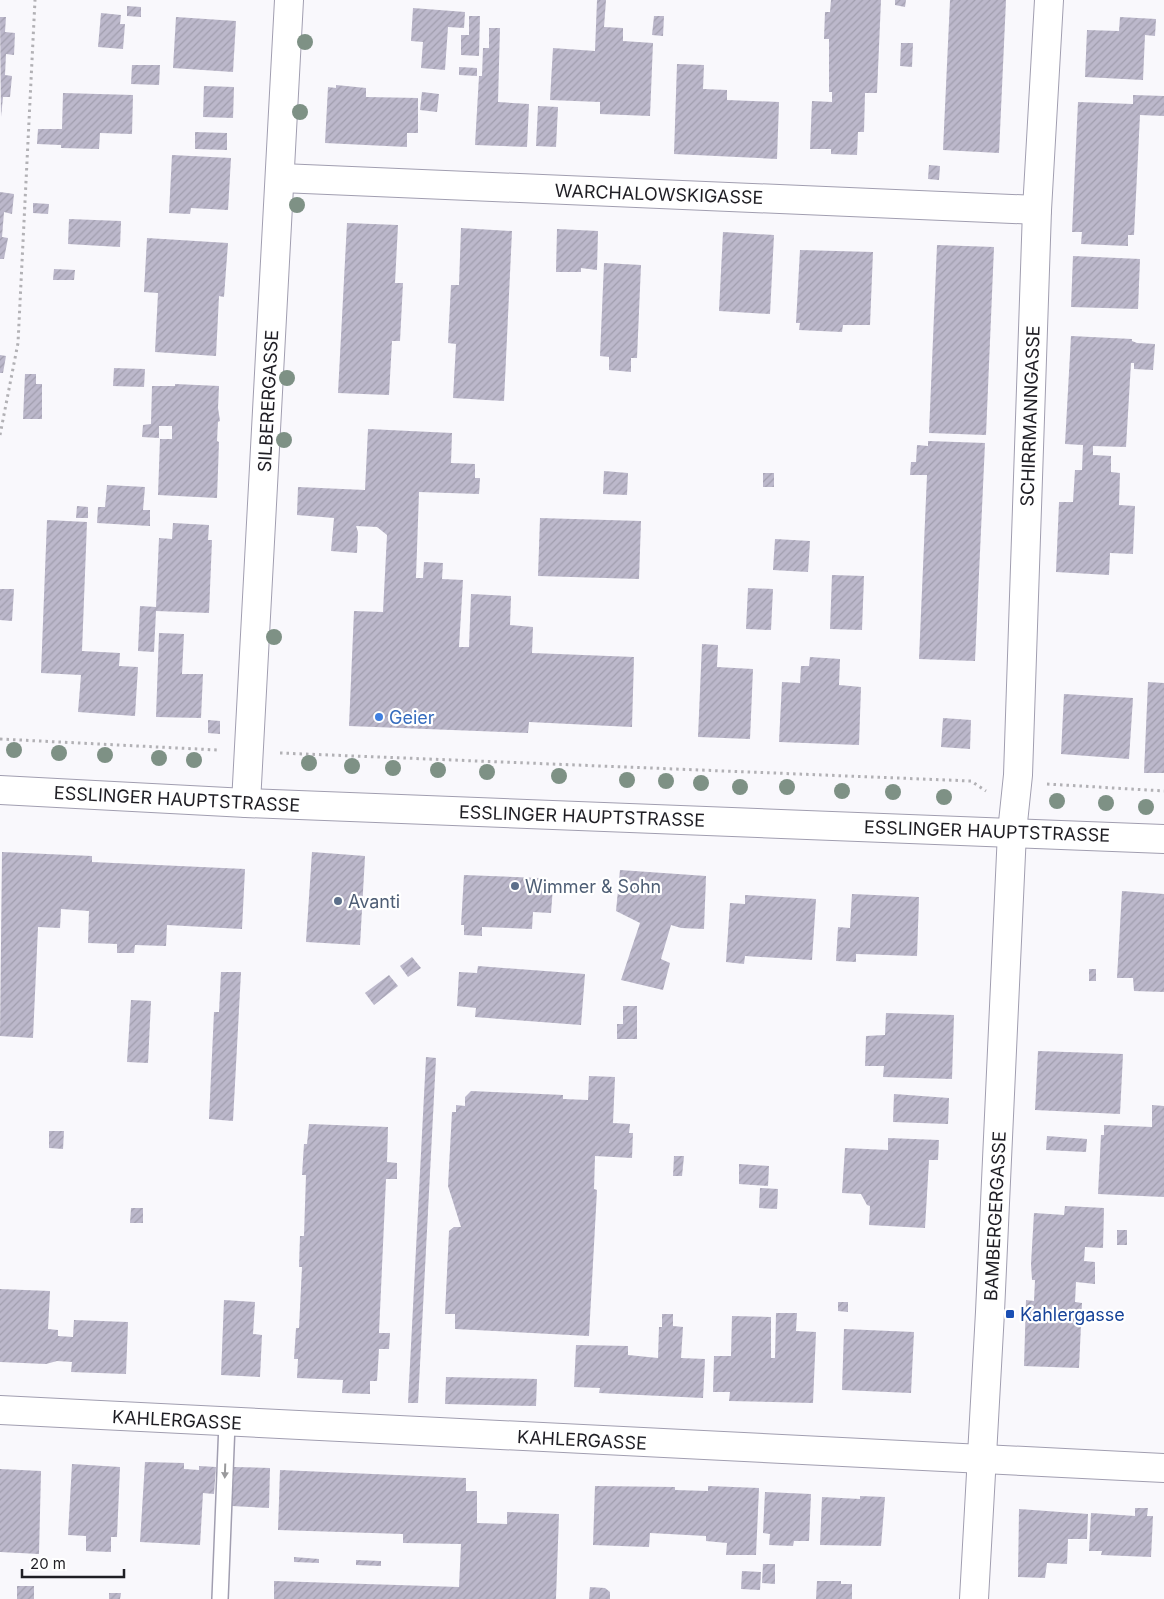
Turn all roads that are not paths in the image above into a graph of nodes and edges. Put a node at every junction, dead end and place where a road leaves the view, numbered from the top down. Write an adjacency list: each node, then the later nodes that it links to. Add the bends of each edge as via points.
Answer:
1 (289, 0): 3 (street, SILBERERGASSE)
2 (1049, 0): 4 (street, SCHIRRMANNGASSE)
3 (281, 178): 4 (street, WARCHALOWSKIGASSE); 6 (street, SILBERERGASSE)
4 (1037, 210): 7 (street, SCHIRRMANNGASSE, via 1018,775)
5 (0, 790): 6 (street, ESSLINGER HAUPTSTRASSE)
6 (246, 803): 7 (street, ESSLINGER HAUPTSTRASSE)
7 (1012, 832): 8 (street, ESSLINGER HAUPTSTRASSE); 11 (street, BAMBERGERGASSE)
8 (1164, 839)
9 (0, 1410): 10 (street, KAHLERGASSE)
10 (227, 1423): 11 (street, KAHLERGASSE); 13 (lane, one-way to 13)
11 (981, 1459): 12 (street, KAHLERGASSE); 14 (street, BAMBERGERGASSE)
12 (1164, 1468)
13 (220, 1599)
14 (974, 1599)

